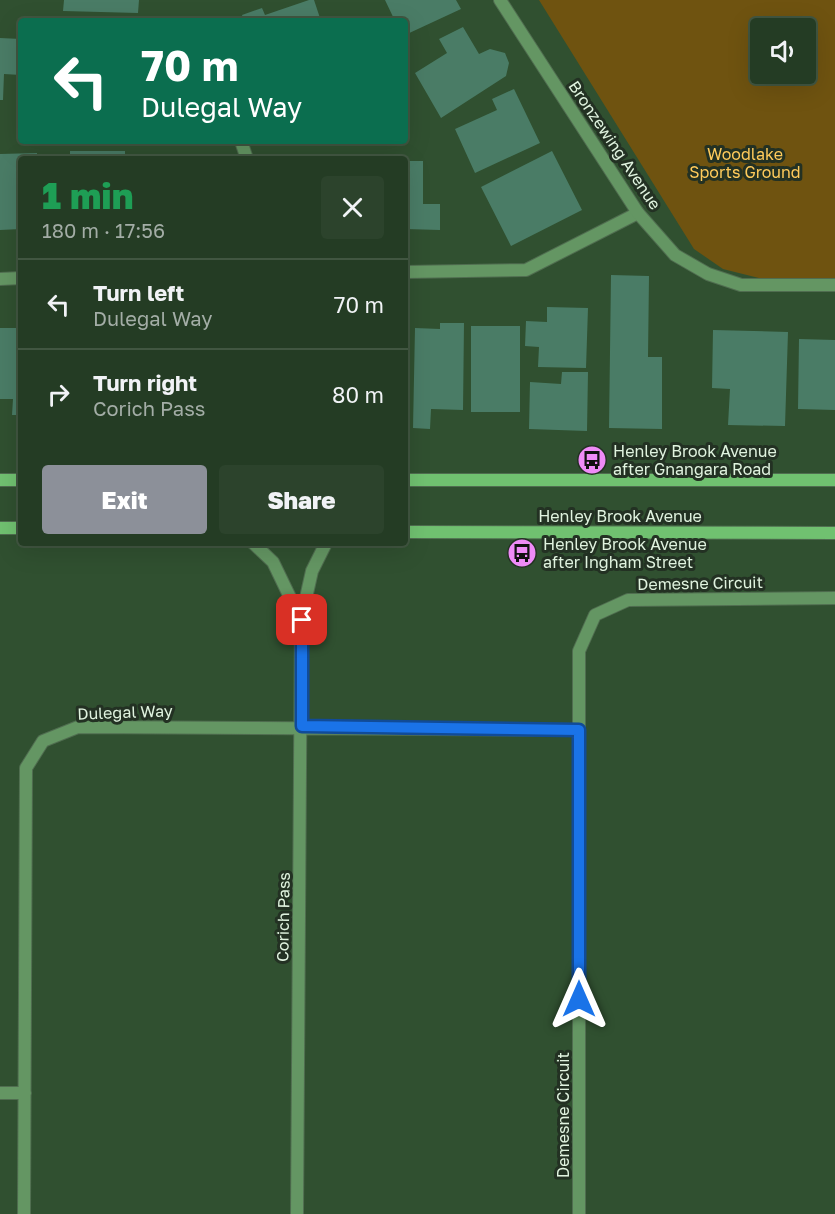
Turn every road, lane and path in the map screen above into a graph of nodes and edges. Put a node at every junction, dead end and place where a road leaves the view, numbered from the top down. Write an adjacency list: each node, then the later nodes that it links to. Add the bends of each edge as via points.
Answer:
1 (500, 0): 2 (street, Bronzewing Avenue)
2 (638, 213): 3 (street, via 526,270); 6 (street, Bronzewing Avenue, via 675,255 708,274 741,285)
3 (408, 272)
4 (18, 278): 5 (street)
5 (0, 279)
6 (835, 285)
7 (0, 480): 8 (main road)
8 (18, 480)
9 (408, 480): 10 (main road)
10 (835, 480)
11 (0, 528): 12 (main road)
12 (18, 528)
13 (408, 532): 14 (main road, Henley Brook Avenue)
14 (835, 533)
15 (256, 546): 18 (street, Corich Pass, via 273,562)
16 (325, 546): 18 (street, Corich Pass, via 312,572)
17 (835, 598): 20 (street, Demesne Circuit, via 628,600 595,615 579,651)
18 (302, 620): 19 (street, Corich Pass)
19 (302, 726): 20 (street, Dulegal Way); 22 (street, Dulegal Way, via 78,726 43,741 26,768); 24 (street, Corich Pass)
20 (579, 730): 25 (street, Demesne Circuit)
21 (0, 1093): 22 (street)
22 (25, 1094): 23 (street, Dulegal Way)
23 (24, 1214)
24 (297, 1214)
25 (579, 1214)

